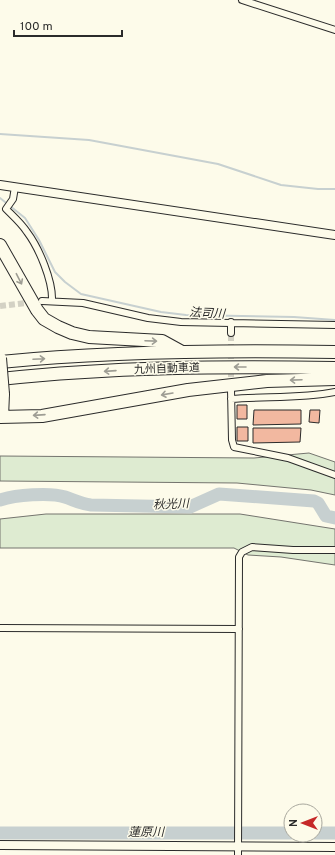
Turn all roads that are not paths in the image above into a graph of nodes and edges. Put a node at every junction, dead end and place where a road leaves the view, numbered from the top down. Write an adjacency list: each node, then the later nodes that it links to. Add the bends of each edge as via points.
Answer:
1 (242, 0): 2 (street)
2 (335, 30)
3 (0, 185): 4 (street)
4 (15, 187): 5 (street); 8 (street, via 13,199 6,209 27,232 35,246 51,284)
5 (335, 235)
6 (0, 245): 12 (highway, one-way to 12, via 44,319 58,327 89,337 162,341)
7 (42, 301): 8 (street)
8 (52, 301): 9 (street, via 83,303 148,318 181,322)
9 (231, 322): 10 (street); 11 (street)
10 (335, 325)
11 (231, 333)
12 (183, 352): 13 (highway, 九州自動車道); 15 (highway, 九州自動車道, one-way to 12)
13 (335, 352)
14 (0, 358): 22 (highway, bridge, via 3,394)
15 (0, 362)
16 (335, 368): 17 (highway, 九州自動車道, one-way to 17, via 118,370)
17 (0, 378)
18 (335, 379): 22 (highway, one-way to 22, via 267,381 188,390 42,416)
19 (231, 390): 21 (street)
20 (335, 392): 21 (street, via 316,396)
21 (231, 399): 23 (street, via 234,447 288,458)
22 (1, 415)
23 (335, 475)
24 (335, 550): 26 (street, via 252,547 242,552 239,557)
25 (0, 628): 26 (street)
26 (239, 629): 28 (street)
27 (0, 845): 28 (street)
28 (238, 846): 29 (street); 30 (street)
29 (335, 847)
30 (238, 855)

